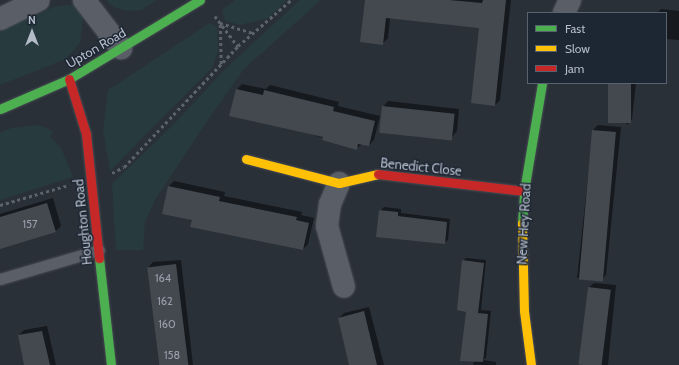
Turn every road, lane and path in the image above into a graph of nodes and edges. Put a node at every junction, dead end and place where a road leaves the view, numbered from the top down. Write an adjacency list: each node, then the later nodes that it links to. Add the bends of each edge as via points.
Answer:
1 (38, 0): 8 (street)
2 (84, 0): 12 (street)
3 (200, 0): 12 (street, Upton Road)
4 (291, 0): 10 (path)
5 (570, 0): 7 (street)
6 (211, 12): 9 (path)
7 (564, 12)
8 (0, 19)
9 (220, 23): 10 (path); 11 (path); 13 (path)
10 (253, 33): 11 (path)
11 (238, 46): 13 (path)
12 (121, 48): 14 (street, Upton Road)
13 (221, 64): 18 (path, via 124,167)
14 (69, 78): 16 (street, Upton Road); 18 (street, Houghton Road, via 86,134)
15 (542, 84): 20 (street, New Hey Road)
16 (0, 109)
17 (246, 159): 19 (street, Benedict Close)
18 (92, 182): 21 (path, via 70,185); 22 (street, Houghton Road)
19 (339, 183): 20 (street, Benedict Close, via 375,174); 24 (street, via 330,204 327,226)
20 (524, 192): 26 (street, New Hey Road, via 521,249 524,311)
21 (0, 205)
22 (99, 250): 23 (lane); 25 (street, Houghton Road)
23 (0, 279)
24 (344, 287)
25 (111, 365)
26 (531, 365)

